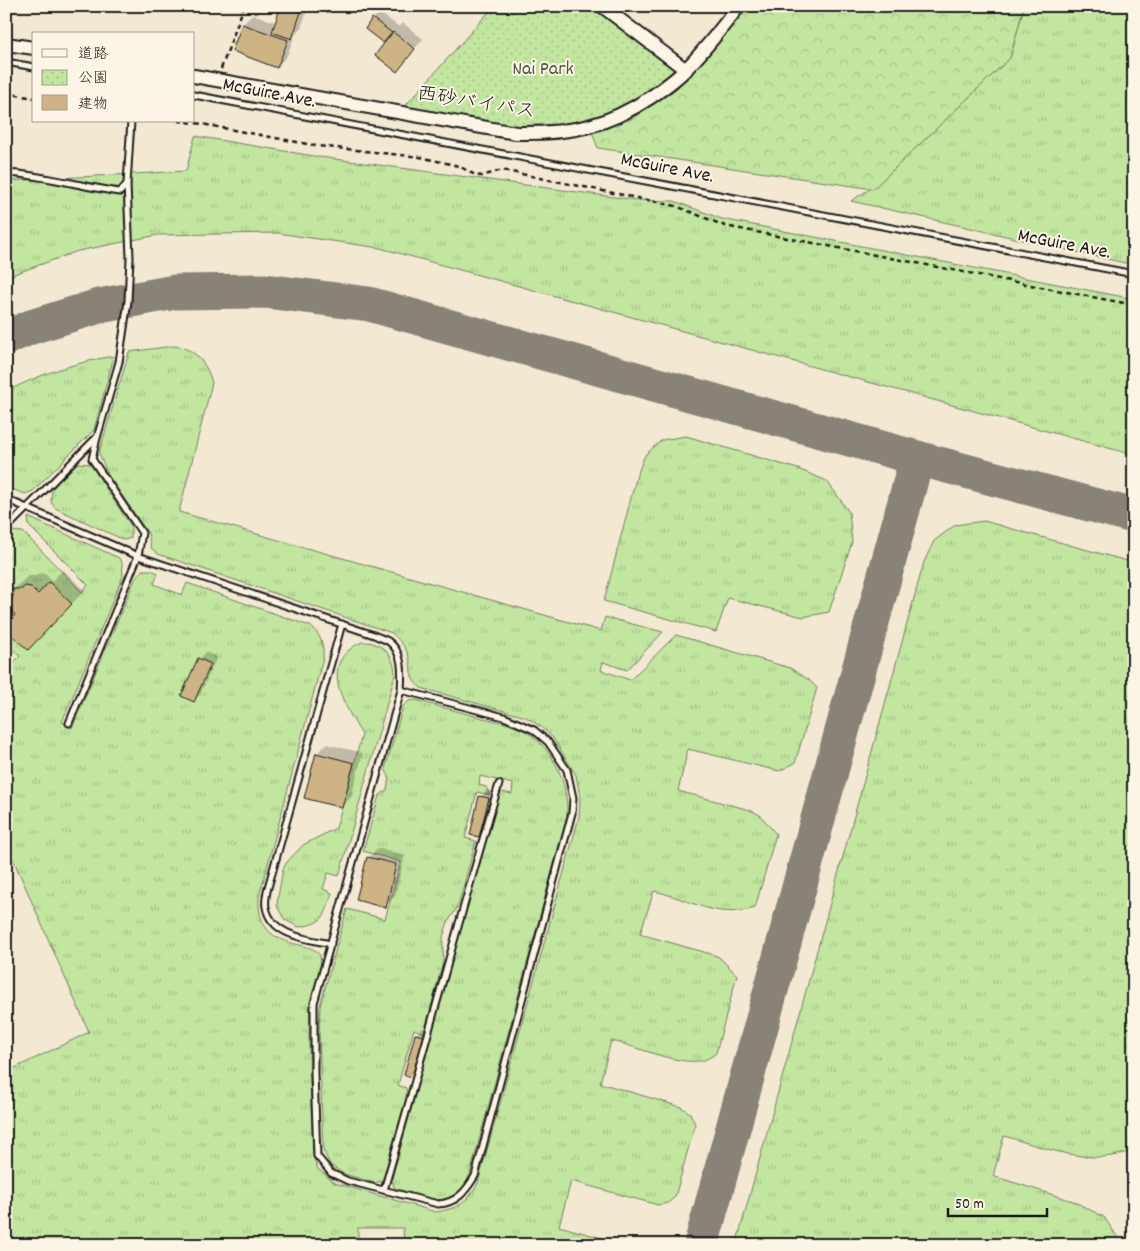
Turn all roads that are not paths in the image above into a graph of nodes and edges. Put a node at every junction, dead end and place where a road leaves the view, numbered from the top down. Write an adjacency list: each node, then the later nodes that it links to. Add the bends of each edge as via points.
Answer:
1 (602, 6): 7 (street)
2 (739, 6): 7 (street, 西砂バイパス)
3 (6, 44): 4 (street)
4 (32, 48)
5 (6, 62): 6 (lane)
6 (32, 66)
7 (686, 70): 8 (street, 西砂バイパス, via 665,88 608,121 548,134 516,133)
8 (195, 76)
9 (195, 95): 13 (lane, McGuire Ave.)
10 (131, 122): 12 (lane)
11 (6, 173): 12 (lane, via 120,192)
12 (127, 184): 14 (lane, via 128,301 120,362)
13 (1134, 274)
14 (97, 438): 16 (lane); 18 (lane, via 92,459 142,533)
15 (6, 499): 16 (lane)
16 (28, 507): 17 (lane); 18 (lane)
17 (6, 529)
18 (138, 556): 19 (lane); 21 (lane)
19 (342, 624): 20 (lane, via 390,642 403,670); 23 (lane, via 267,891 266,907 273,923 291,935)
20 (401, 690): 23 (lane); 24 (lane, via 504,716 534,730 559,757 574,798 475,1176 467,1190 448,1204)
21 (69, 723)
22 (499, 784): 24 (lane)
23 (331, 944): 24 (lane, via 314,1003 318,1156 331,1173)
24 (384, 1190)

